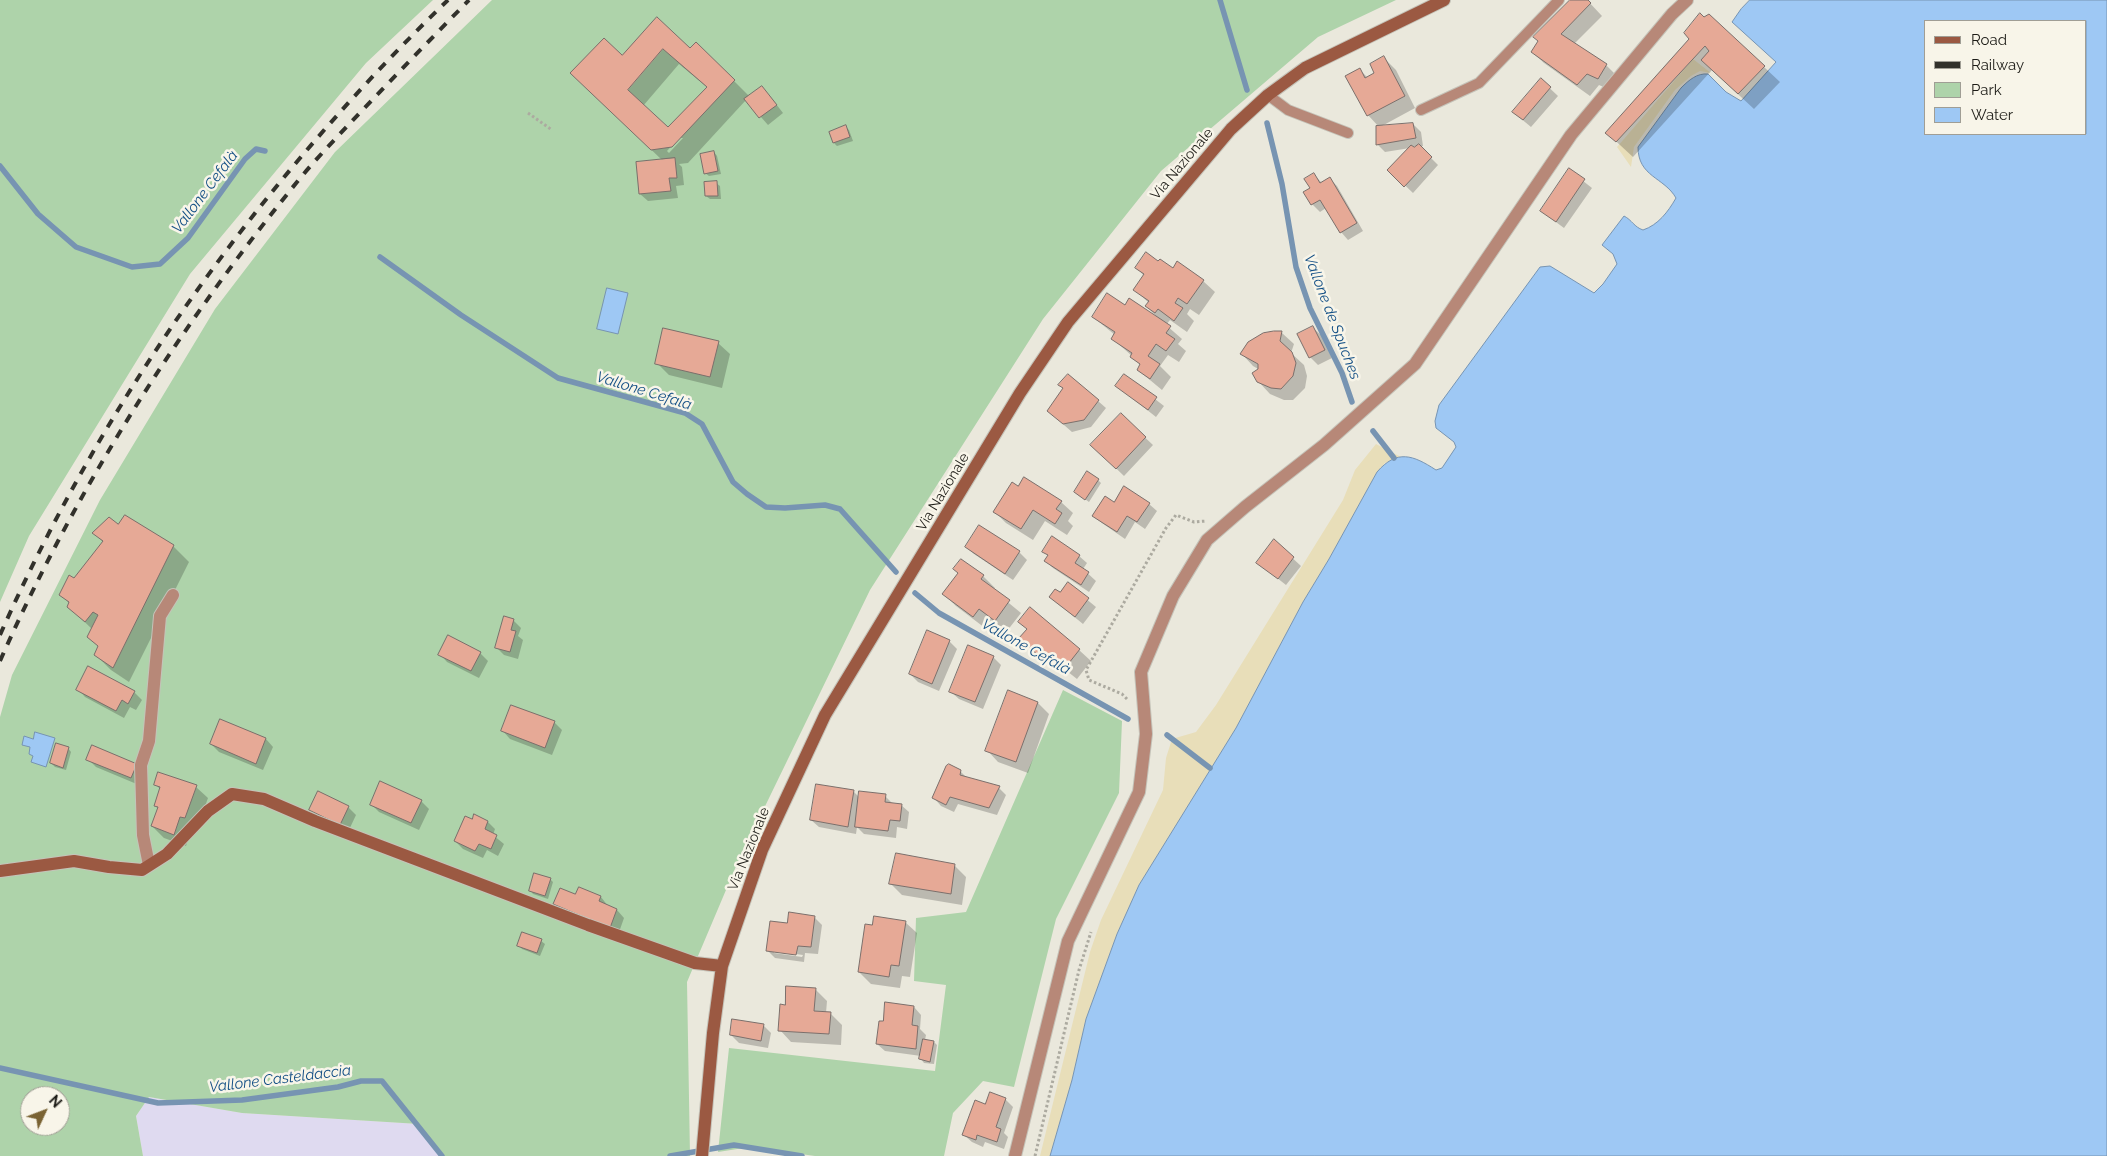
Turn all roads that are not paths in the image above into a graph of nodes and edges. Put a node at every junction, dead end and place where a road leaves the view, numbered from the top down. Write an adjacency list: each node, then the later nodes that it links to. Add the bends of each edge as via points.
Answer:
1 (1444, 0): 4 (main road, Via Nazionale, via 1338,50 1305,68)
2 (1559, 0): 5 (lane, via 1479,84)
3 (1686, 0): 12 (street, via 1571,135 1415,364 1324,445 1207,540 1173,596 1141,672 1146,734 1139,792 1068,941)
4 (1268, 95): 6 (lane, via 1288,110); 10 (main road, Via Nazionale, via 1231,129 1068,322 1020,394 824,715 762,850)
5 (1421, 110)
6 (1348, 133)
7 (173, 596): 8 (street, via 160,616 149,741 141,766 143,835)
8 (149, 866): 9 (main road, via 142,870 74,861); 10 (main road, via 167,854 208,811 232,794 264,799 315,822 588,925 695,963)
9 (0, 871)
10 (722, 966): 11 (main road, Via Nazionale)
11 (702, 1156)
12 (1015, 1156)

